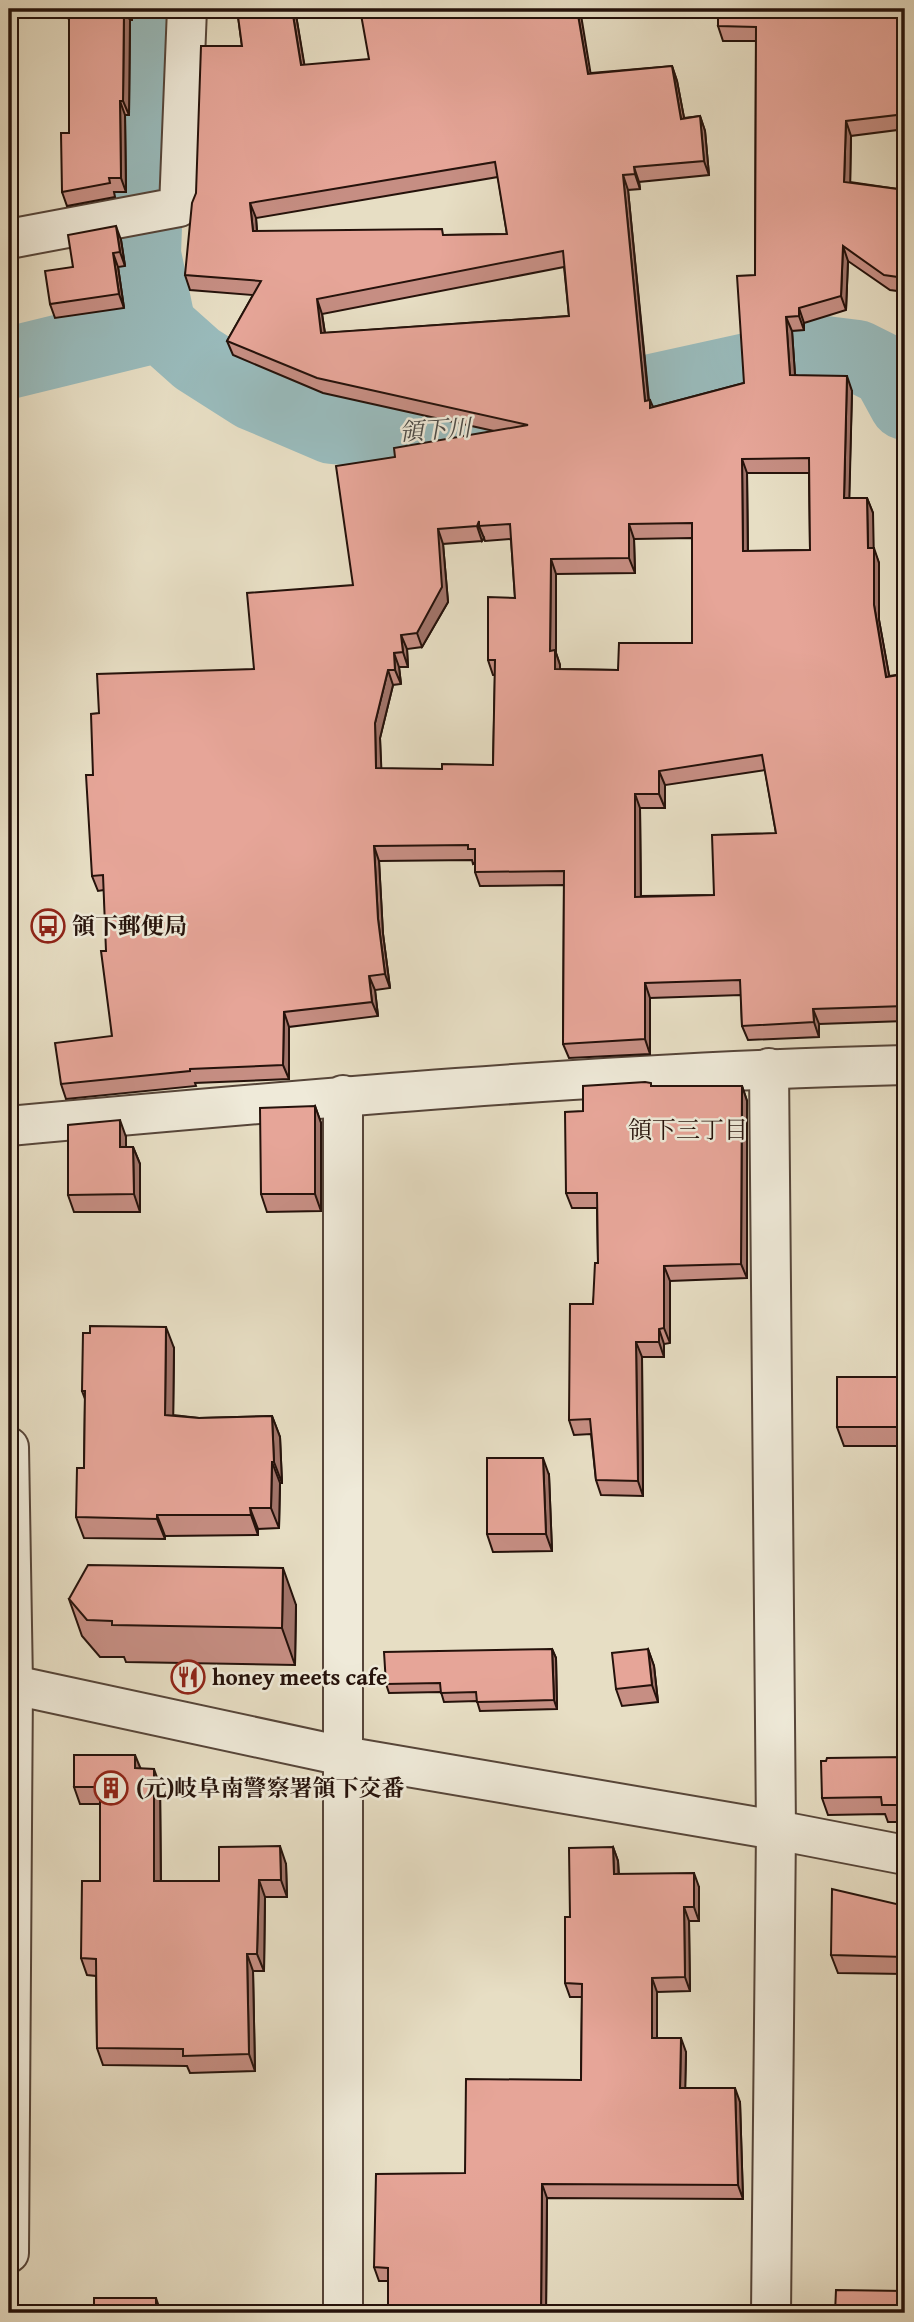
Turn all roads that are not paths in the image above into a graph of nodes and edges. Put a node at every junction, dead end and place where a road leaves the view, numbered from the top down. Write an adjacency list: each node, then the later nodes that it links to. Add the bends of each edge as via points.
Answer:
1 (187, 9): 2 (street, via 179,207)
2 (9, 239)
3 (905, 1065): 4 (street)
4 (769, 1068): 5 (street); 10 (street)
5 (343, 1096): 6 (street); 9 (street)
6 (9, 1126)
7 (9, 1447): 8 (street)
8 (11, 1684): 9 (street); 12 (street)
9 (343, 1756): 10 (street); 13 (street)
10 (776, 1830): 11 (street); 14 (street)
11 (905, 1855)
12 (9, 2253)
13 (343, 2313)
14 (771, 2313)

